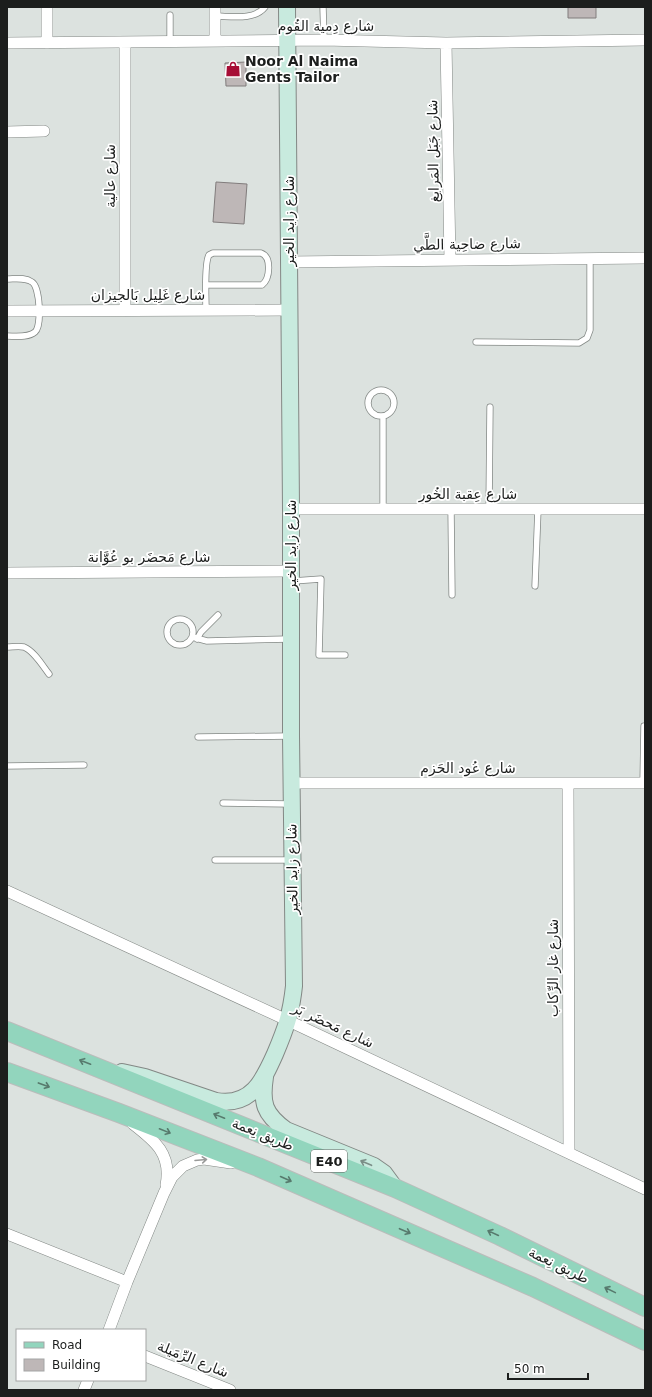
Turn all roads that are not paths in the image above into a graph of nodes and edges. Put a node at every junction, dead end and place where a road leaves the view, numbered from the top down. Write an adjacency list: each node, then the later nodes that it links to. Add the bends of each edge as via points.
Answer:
1 (47, 7): 14 (street)
2 (265, 7): 5 (lane, via 251,16)
3 (287, 7): 10 (street, شارع زايد الخير)
4 (323, 7): 7 (lane)
5 (215, 12): 9 (street)
6 (170, 15): 12 (lane)
7 (324, 40): 10 (street, شارع دِمية القُوم); 15 (street, شارع دِمية القُوم)
8 (645, 40): 15 (street, شارع دِمية القُوم)
9 (215, 41): 10 (street, شارع دِمية القُوم); 12 (street, شارع دِمية القُوم)
10 (287, 41): 21 (street, شارع زايد الخير)
11 (126, 42): 12 (street, شارع دِمية القُوم); 14 (street, شارع دِمية القُوم); 24 (street, شارع عالية)
12 (170, 42)
13 (7, 43): 14 (street, شارع دِمية القُوم)
14 (47, 43)
15 (446, 43): 20 (street, شارع جَبَل المَرايغ)
16 (44, 131): 17 (street)
17 (7, 132)
18 (590, 258): 19 (street, شارع ضاحِية الطَّي); 20 (street, شارع ضاحِية الطَّي); 30 (lane, via 590,330 587,338 579,343)
19 (645, 258)
20 (450, 260): 21 (street, شارع ضاحِية الطَّي)
21 (289, 262): 26 (street, شارع زايد الخير)
22 (7, 279): 28 (lane, via 22,279 35,284)
23 (207, 285): 23 (lane, via 207,259 211,253 261,253 267,256 267,279 262,285); 25 (lane)
24 (126, 310): 25 (street, شارع غَلِيل بَالجيزان); 28 (street, شارع غَلِيل بَالجيزان)
25 (206, 310): 26 (street, شارع غَلِيل بَالجيزان)
26 (290, 310): 33 (street, شارع زايد الخير)
27 (7, 311): 28 (street, شارع غَلِيل بَالجيزان)
28 (39, 311): 29 (lane, via 39,325 34,332 29,335)
29 (7, 336)
30 (476, 342)
31 (490, 407): 36 (lane)
32 (383, 416): 32 (lane, via 391,412 394,405 393,396 387,390 379,389 371,393 367,400 368,409 375,415); 34 (lane)
33 (291, 509): 34 (street, شارع عِقبة الخُور); 40 (street, شارع زايد الخير)
34 (383, 509): 35 (street, شارع عِقبة الخُور)
35 (451, 509): 36 (street, شارع عِقبة الخُور); 42 (lane)
36 (489, 509): 37 (street, شارع عِقبة الخُور)
37 (538, 509): 38 (street, شارع عِقبة الخُور); 41 (lane)
38 (645, 509)
39 (7, 573): 40 (street, شارع مَحضَر بو عُوَّانة)
40 (291, 576): 45 (street, شارع زايد الخير); 47 (lane, via 321,579 319,655)
41 (535, 586)
42 (452, 595)
43 (218, 615): 44 (lane)
44 (195, 638): 44 (lane, via 188,621 180,618 173,620 167,627 167,635 172,642 179,645); 45 (lane, via 207,641)
45 (291, 639): 50 (street, شارع زايد الخير)
46 (7, 647): 48 (lane, via 24,647)
47 (345, 655)
48 (49, 674)
49 (644, 726): 56 (lane)
50 (291, 736): 51 (lane); 54 (street, شارع زايد الخير)
51 (198, 737)
52 (84, 765): 53 (lane)
53 (7, 766)
54 (291, 783): 55 (street, شارع عُود الحَزم); 58 (street, شارع زايد الخير)
55 (568, 783): 56 (street, شارع عُود الحَزم); 68 (street, شارع غار الرِّكاب)
56 (644, 783)
57 (223, 803): 58 (lane)
58 (292, 804): 60 (street, شارع زايد الخير)
59 (214, 860): 60 (lane)
60 (292, 860): 62 (street, شارع زايد الخير, via 294,986)
61 (7, 891): 62 (street, شارع مَحضَر بَر)
62 (289, 1021): 66 (street, شارع زايد الخير); 68 (street, شارع مَحضَر بَر)
63 (7, 1031): 64 (main road, طريق نِعمة / E40, one-way to 63)
64 (108, 1071): 66 (street, via 145,1077 228,1103 248,1095); 70 (main road, طريق نِعمة / E40, one-way to 64)
65 (7, 1072): 67 (main road, E40, one-way to 67)
66 (265, 1077): 70 (street, one-way to 66, via 384,1173 374,1166 286,1130 276,1123 264,1104)
67 (120, 1113): 69 (main road, E40, one-way to 69); 72 (street, via 150,1137 161,1150 168,1176)
68 (569, 1153): 71 (street, شارع مَحضَر بَر)
69 (258, 1167): 72 (street, one-way to 69, via 177,1171 196,1160); 77 (main road, E40, one-way to 77, via 533,1287)
70 (395, 1188): 75 (main road, طريق نِعمة / E40, one-way to 70)
71 (645, 1189)
72 (164, 1193): 74 (street)
73 (7, 1234): 74 (street)
74 (127, 1282): 76 (street)
75 (645, 1307)
76 (109, 1329)
77 (645, 1341)
78 (146, 1356): 79 (street, شارع الرِّمَيلة)
79 (230, 1390)

